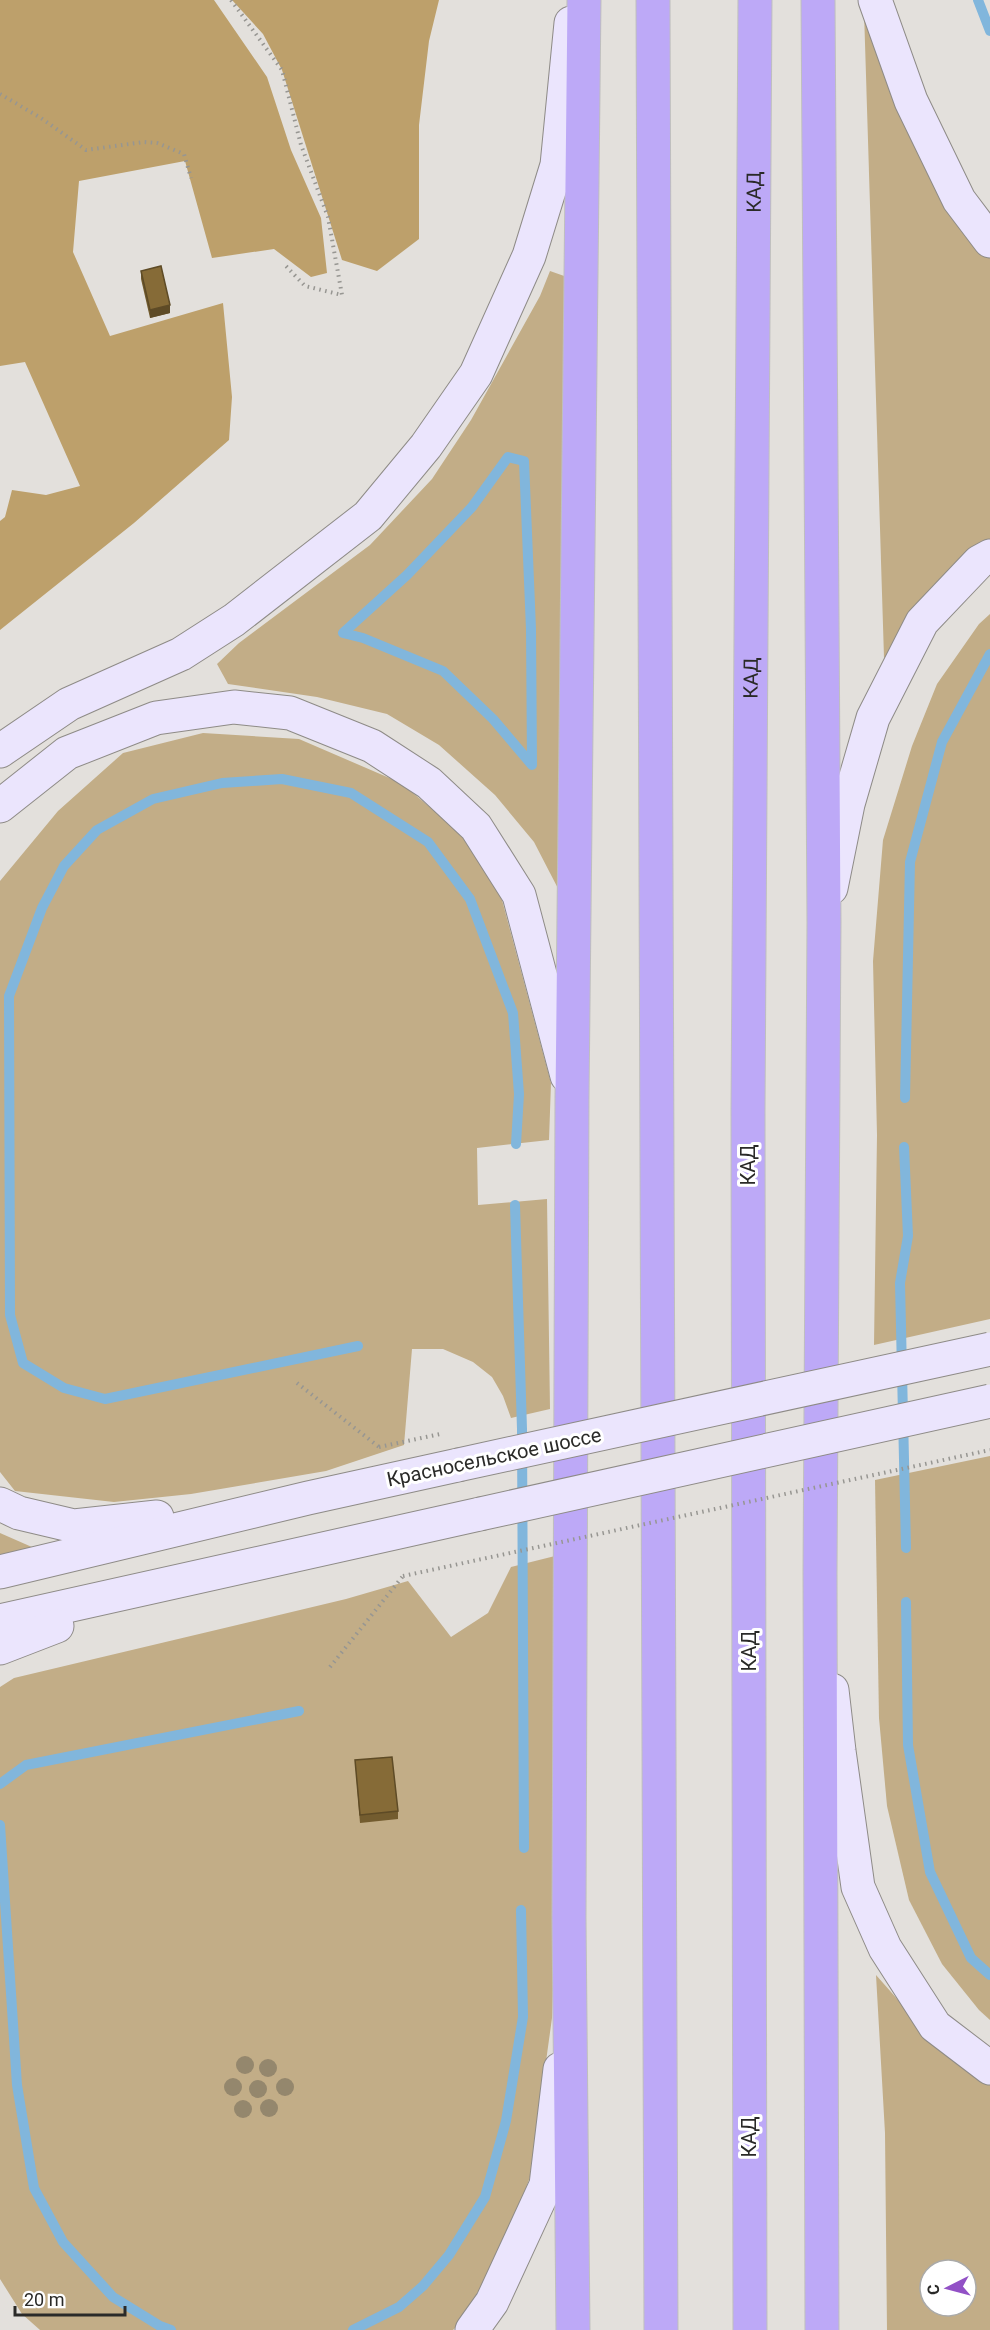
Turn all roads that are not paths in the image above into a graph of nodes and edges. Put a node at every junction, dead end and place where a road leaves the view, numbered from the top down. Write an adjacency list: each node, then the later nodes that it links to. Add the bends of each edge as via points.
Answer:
1 (573, 0): 9 (main road, via 557,165 529,256 476,374 426,446 368,516 234,620 181,654 69,704)
2 (584, 0): 12 (highway)
3 (653, 0): 26 (highway)
4 (755, 0): 27 (highway, КАД, via 748,1099)
5 (818, 0): 11 (highway)
6 (875, 0): 7 (main road, via 911,101 959,200)
7 (990, 241)
8 (990, 556): 11 (main road, via 979,562 922,622 873,718 848,804)
9 (0, 751)
10 (0, 806): 12 (main road, via 67,753 156,718 234,708 290,713 372,746 429,783 476,827 519,895)
11 (824, 922): 18 (highway)
12 (572, 1098): 22 (highway)
13 (990, 1349): 15 (main road, Красносельское шоссе, bridge)
14 (990, 1401): 19 (main road, bridge)
15 (308, 1498): 16 (main road, via 74,1526 19,1513); 17 (main road, Красносельское шоссе)
16 (0, 1504)
17 (0, 1572)
18 (820, 1572): 23 (main road, via 858,1887 885,1948 935,2026); 28 (highway)
19 (173, 1582): 20 (main road); 21 (main road)
20 (0, 1621)
21 (0, 1647)
22 (569, 1918): 24 (main road, via 560,2069 546,2186 492,2302); 25 (highway)
23 (990, 2067)
24 (472, 2330)
25 (573, 2330)
26 (661, 2330)
27 (750, 2330)
28 (822, 2330)

